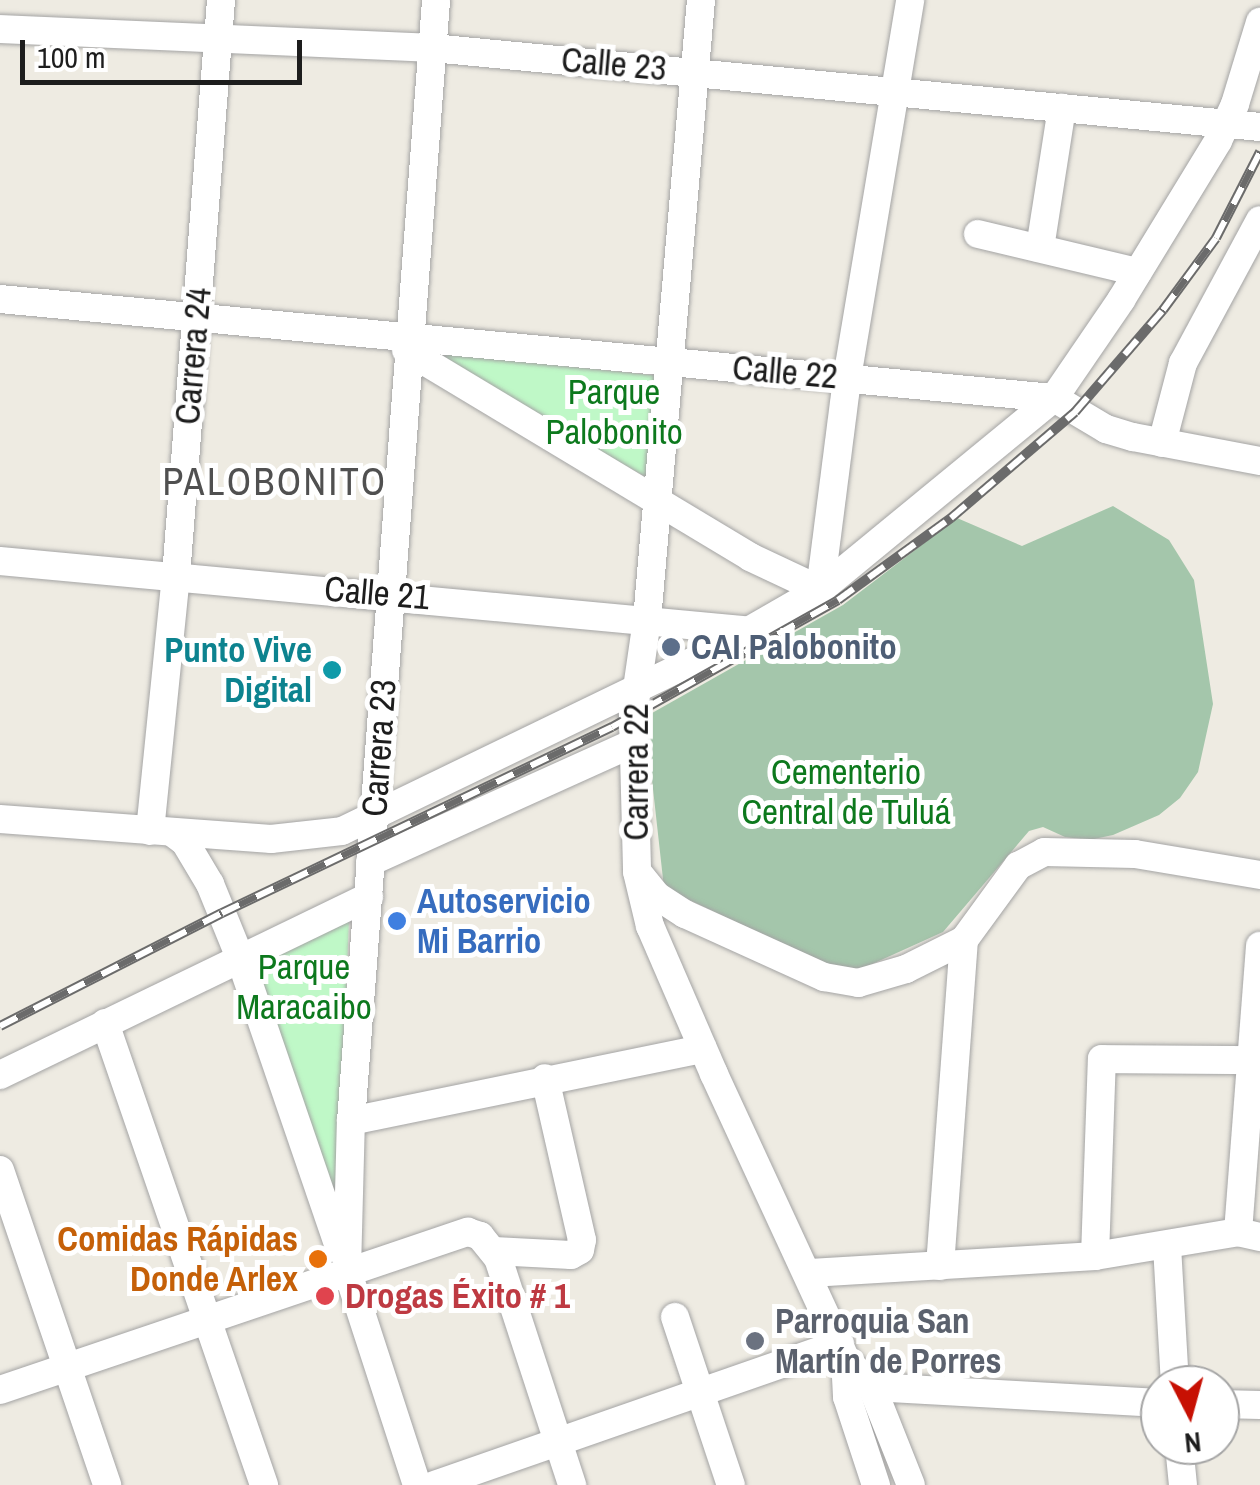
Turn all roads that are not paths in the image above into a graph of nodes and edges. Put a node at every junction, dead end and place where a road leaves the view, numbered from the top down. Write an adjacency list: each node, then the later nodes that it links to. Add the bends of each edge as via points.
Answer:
1 (220, 0): 7 (street, Carrera 24)
2 (436, 0): 8 (street, Carrera 23)
3 (702, 0): 9 (street, Carrera 22)
4 (910, 0): 10 (street)
5 (1260, 22): 12 (street)
6 (0, 29): 7 (street, Calle 23)
7 (218, 39): 8 (street, Calle 23); 19 (street, Carrera 24)
8 (432, 48): 9 (street, Calle 23); 20 (street, Carrera 23)
9 (696, 70): 10 (street, Calle 23); 21 (street, Carrera 22)
10 (894, 92): 11 (street, Calle 23); 22 (street)
11 (1062, 108): 12 (street, Calle 23); 16 (street)
12 (1226, 123): 13 (street, Calle 23); 17 (street)
13 (1260, 127)
14 (1260, 220): 24 (street, via 1182,362)
15 (978, 234): 16 (street)
16 (1040, 248): 17 (street)
17 (1138, 272): 23 (street)
18 (0, 299): 19 (street, Calle 22)
19 (196, 318): 20 (street, Calle 22); 28 (street, Carrera 24)
20 (407, 344): 21 (street, Calle 22); 26 (street); 30 (street, Carrera 23)
21 (671, 362): 22 (street, Calle 22); 26 (street, Carrera 22)
22 (847, 378): 23 (street, Calle 22); 29 (street)
23 (1054, 398): 24 (street, Calle 22, via 1106,428); 29 (street)
24 (1162, 444): 25 (street, Calle 22)
25 (1260, 461)
26 (658, 500): 29 (street, via 750,557); 31 (street, Carrera 22)
27 (0, 561): 28 (street, Calle 21)
28 (176, 576): 30 (street, Calle 21); 37 (street, Carrera 24)
29 (820, 590): 32 (street)
30 (390, 594): 31 (street, Calle 21); 36 (street, Carrera 23)
31 (647, 620): 32 (street, Calle 21); 33 (street, Carrera 22)
32 (753, 631): 33 (street)
33 (636, 690): 34 (street, Carrera 22); 36 (street)
34 (631, 744): 38 (street); 39 (street, Carrera 22)
35 (0, 819): 37 (street)
36 (374, 819): 37 (street, via 301,839); 38 (street, Carrera 23)
37 (161, 832): 44 (street, via 185,842)
38 (370, 862): 41 (street, Carrera 23)
39 (637, 872): 42 (street, via 685,914 841,982 877,980); 47 (street, Carrera 22, via 650,926)
40 (1260, 876): 42 (street, via 1093,850 1030,858 1006,879)
41 (369, 897): 44 (street); 51 (street, Carrera 23)
42 (964, 940): 58 (street)
43 (1260, 946): 45 (street)
44 (240, 958): 46 (street); 59 (street)
45 (1259, 979): 48 (street)
46 (105, 1023): 49 (street); 61 (street)
47 (703, 1048): 50 (street); 60 (street, Carrera 22)
48 (1252, 1060): 53 (street); 57 (street, via 1102,1059)
49 (0, 1075)
50 (545, 1078): 51 (street); 55 (street, via 580,1250)
51 (351, 1120): 59 (street, Carrera 23)
52 (0, 1170): 54 (street)
53 (1249, 1234): 56 (street)
54 (11, 1242): 65 (street)
55 (487, 1244): 59 (street, via 455,1234); 70 (street)
56 (1166, 1246): 57 (street); 64 (street)
57 (1095, 1256): 58 (street)
58 (940, 1266): 60 (street)
59 (347, 1270): 61 (street); 73 (street, Carrera 23)
60 (810, 1273): 63 (street, Carrera 22)
61 (206, 1318): 65 (street); 72 (street)
62 (675, 1318): 68 (street)
63 (843, 1351): 66 (street, Carrera 22); 68 (street); 77 (street, via 847,1396)
64 (1173, 1365)
65 (66, 1366): 67 (street); 71 (street)
66 (872, 1388): 69 (street); 78 (street, Carrera 22)
67 (0, 1390)
68 (701, 1396): 70 (street); 76 (street)
69 (1140, 1401)
70 (558, 1443): 74 (street); 75 (street)
71 (100, 1483)
72 (264, 1485)
73 (418, 1485)
74 (434, 1485)
75 (572, 1485)
76 (731, 1485)
77 (876, 1485)
78 (911, 1485)

